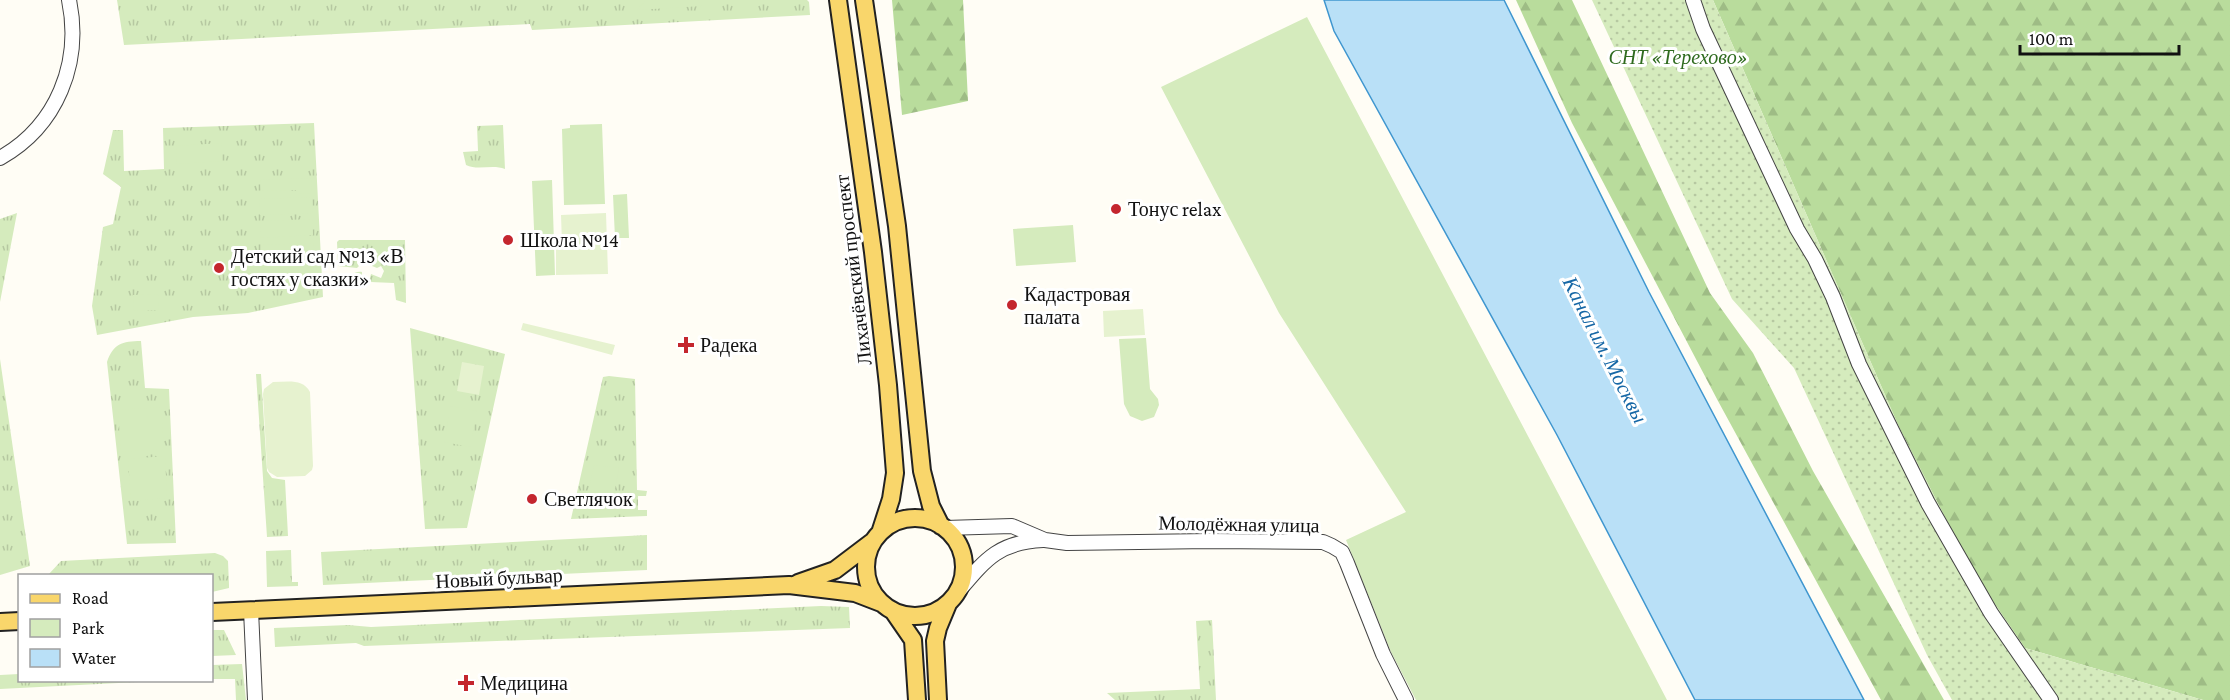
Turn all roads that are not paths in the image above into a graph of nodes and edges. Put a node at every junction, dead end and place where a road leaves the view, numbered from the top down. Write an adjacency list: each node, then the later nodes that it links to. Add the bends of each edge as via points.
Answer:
1 (69, 0): 5 (street, via 73,23 71,59 57,101 30,136)
2 (838, 0): 7 (main road, Лихачёвский проспект, via 873,252 895,473 891,499)
3 (864, 0): 6 (main road, via 897,226 922,471 931,506)
4 (1693, 0): 20 (street, via 1797,229 1833,297 1859,364 1928,503 1991,613)
5 (0, 158)
6 (943, 527): 7 (main road, via 928,520 910,519 890,525); 8 (street, Молодёжная улица, via 1012,526); 10 (main road, via 958,544 964,563)
7 (877, 536): 9 (main road, Новый бульвар, via 835,570); 11 (main road, Лихачёвский проспект, via 869,549 866,572 874,594)
8 (1045, 540): 10 (street, Молодёжная улица, via 1015,543 997,552); 19 (street, Молодёжная улица, via 1323,542 1342,552)
9 (789, 585): 11 (main road, Новый бульвар, via 855,593); 12 (main road, Новый бульвар)
10 (953, 598): 11 (main road, via 934,613 923,616); 18 (main road, via 935,641)
11 (887, 607): 17 (main road, Лихачёвский проспект, via 913,640)
12 (251, 610): 13 (main road, Новый бульвар); 16 (street)
13 (213, 612)
14 (18, 621): 15 (main road)
15 (0, 622)
16 (255, 700)
17 (917, 700)
18 (938, 700)
19 (1406, 700)
20 (2051, 700)

